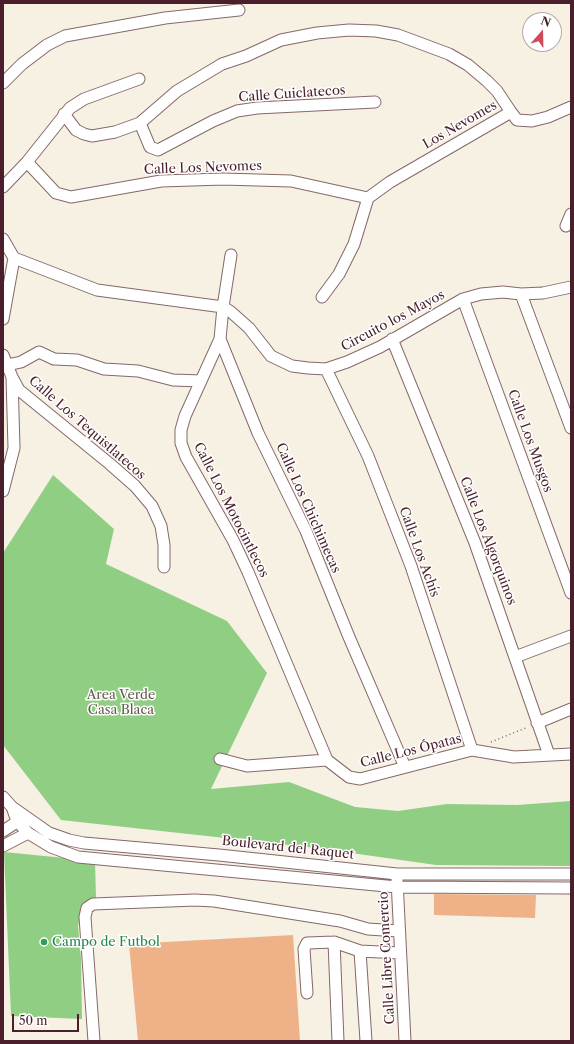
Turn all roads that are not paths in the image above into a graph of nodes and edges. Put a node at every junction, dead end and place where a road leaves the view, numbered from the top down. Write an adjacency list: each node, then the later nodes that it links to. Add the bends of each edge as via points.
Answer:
1 (239, 10): 3 (street, via 165,18 65,36 47,45)
2 (139, 79): 7 (street, via 84,99)
3 (3, 83)
4 (375, 102): 8 (street, Calle Cuiclatecos, via 237,111 158,150 150,147)
5 (571, 107): 6 (street, Los Nevomes, via 532,121 517,120)
6 (510, 112): 8 (street, via 497,91 487,81 468,65 449,54 398,35 349,30 282,40 222,64 177,91); 11 (street, Los Nevomes, via 390,182)
7 (64, 114): 8 (street, via 76,130 92,136 115,132); 9 (street)
8 (140, 123)
9 (27, 162): 10 (street); 11 (street, Calle Los Nevomes, via 56,193 71,197 161,181 231,180 291,181)
10 (3, 187)
11 (368, 198): 19 (street, via 354,244 339,274)
12 (571, 214): 13 (street)
13 (566, 226)
14 (3, 240): 16 (street)
15 (231, 254): 21 (street, Calle Los Chichimecas)
16 (14, 258): 21 (street, Circuito los Mayos, via 97,290); 22 (street)
17 (571, 287): 18 (street, Circuito los Mayos, via 543,293)
18 (521, 294): 20 (street, Circuito los Mayos, via 481,294); 30 (street)
19 (322, 297)
20 (463, 300): 24 (street, Circuito los Mayos); 33 (street, Calle Los Musgos)
21 (223, 307): 23 (street, Calle Los Chichimecas); 27 (street, Circuito los Mayos, via 249,328 264,349 275,358 292,366)
22 (3, 319)
23 (220, 339): 29 (street, Calle Los Motocintlecos); 43 (street, Calle Los Chichimecas, via 258,433 306,531)
24 (392, 339): 27 (street, Circuito los Mayos, via 363,355); 35 (street, Calle Los Algorquinos, via 475,543)
25 (3, 355): 26 (street, Calle Los Tequistlatecos)
26 (5, 366): 28 (street, Calle Los Tequistlatecos); 29 (street, via 22,362 39,352 54,359 77,360 104,369 138,371 173,380)
27 (326, 369): 38 (street, Calle Los Achís, via 368,456 411,566)
28 (12, 377): 31 (street, via 14,448); 32 (street, Calle Los Tequistlatecos, via 19,390 110,464 135,486 152,506 161,526)
29 (201, 381): 42 (street, Calle Los Motocintlecos, via 185,416 181,443 186,457 248,572)
30 (571, 428)
31 (3, 491)
32 (164, 567)
33 (571, 593)
34 (571, 636): 35 (street)
35 (516, 657): 37 (street, Calle Los Algorquinos)
36 (571, 709): 37 (street)
37 (537, 723): 40 (street, Calle Los Algorquinos)
38 (472, 750): 40 (street, Calle Los Ópatas, via 514,757); 43 (street, Calle Los Ópatas)
39 (571, 754): 40 (street, Calle Los Ópatas)
40 (549, 755)
41 (220, 760): 42 (street, via 247,766)
42 (327, 760): 43 (street, Calle Los Ópatas, via 348,777 360,779)
43 (405, 766)
44 (3, 797): 45 (street, Boulevard del Raquet)
45 (22, 819): 46 (street); 47 (street); 48 (street, Boulevard del Raquet)
46 (3, 831)
47 (28, 833): 49 (street); 50 (street, via 51,848)
48 (69, 840): 50 (street); 51 (street, Boulevard del Raquet, via 94,845)
49 (3, 846)
50 (66, 854): 52 (street)
51 (219, 855): 52 (street); 53 (street, Boulevard del Raquet)
52 (218, 870): 55 (street)
53 (397, 874): 54 (street, Boulevard del Raquet); 55 (street, Calle Libre Comercio)
54 (571, 874)
55 (397, 887): 56 (street); 57 (street, Calle Libre Comercio)
56 (571, 888)
57 (399, 931): 60 (street, Calle Libre Comercio); 62 (street, via 368,929 340,921 214,901 93,904 87,908 85,917)
58 (334, 942): 59 (street); 61 (street, via 304,944); 63 (street)
59 (360, 951): 60 (street); 64 (street)
60 (400, 953): 65 (street, Calle Libre Comercio)
61 (307, 993)
62 (94, 1041)
63 (338, 1041)
64 (366, 1041)
65 (405, 1041)

